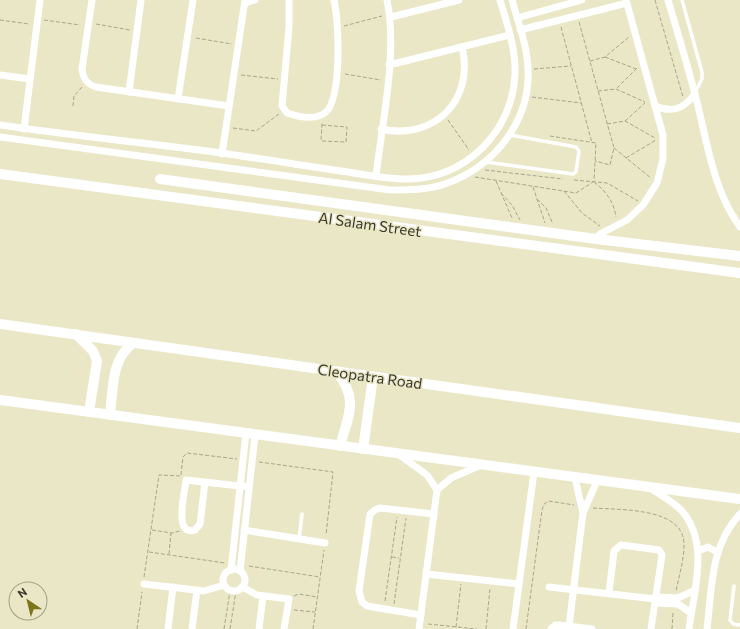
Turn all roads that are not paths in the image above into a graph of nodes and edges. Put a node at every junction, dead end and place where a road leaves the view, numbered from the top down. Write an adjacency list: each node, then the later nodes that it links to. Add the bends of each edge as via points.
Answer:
1 (40, 0): 26 (street)
2 (92, 0): 27 (street, via 83,75 91,85)
3 (141, 0): 27 (street)
4 (193, 0): 29 (street)
5 (255, 0): 15 (street)
6 (289, 0): 7 (street, via 282,102 284,110 292,115 313,117 322,115 329,108 337,73 338,27)
7 (334, 0)
8 (387, 0): 19 (street)
9 (459, 0): 19 (street)
10 (500, 0): 22 (street)
11 (512, 0): 20 (street)
12 (582, 0): 17 (street)
13 (668, 0): 28 (street)
14 (682, 0): 28 (lane, via 702,72 700,87)
15 (245, 1): 30 (street)
16 (626, 1): 18 (street); 31 (street)
17 (565, 2): 20 (street)
18 (610, 3): 21 (street, via 577,16)
19 (390, 15): 24 (street)
20 (517, 18): 21 (street)
21 (520, 30): 35 (street, via 526,49 527,89)
22 (510, 35): 23 (street); 43 (street, via 515,73 509,106 494,135 473,156 456,167 424,178)
23 (462, 47): 24 (street); 34 (street, via 465,67 462,87 453,105 444,115 430,125 411,131)
24 (389, 65): 34 (street)
25 (0, 75): 26 (street)
26 (30, 79): 33 (street)
27 (129, 92): 29 (street)
28 (695, 93): 31 (street, via 691,100 678,109 662,109); 46 (street, via 715,177 722,196)
29 (178, 99): 30 (street)
30 (229, 106): 39 (street)
31 (655, 106): 47 (street, via 664,148 657,182 636,213 618,226 600,234)
32 (0, 125): 33 (street)
33 (24, 129): 37 (street)
34 (381, 129): 43 (street)
35 (510, 135): 40 (street); 40 (lane, via 576,147 579,151 576,172 573,174)
36 (0, 137): 38 (street)
37 (119, 141): 38 (street); 39 (street)
38 (118, 153): 45 (street)
39 (222, 154): 41 (street)
40 (485, 162): 45 (street, via 464,176 445,184 409,190)
41 (316, 168): 43 (street); 45 (street)
42 (0, 174): 49 (main road, Al Salam Street)
43 (376, 176)
44 (160, 179): 47 (main road, Al Salam Street)
45 (314, 180)
46 (740, 227)
47 (596, 239): 48 (main road, Al Salam Street)
48 (740, 256)
49 (740, 273)
50 (0, 324): 51 (main road, Cleopatra Road)
51 (76, 334): 52 (main road, Cleopatra Road); 56 (main road, via 93,351 97,361)
52 (133, 343): 53 (main road, Cleopatra Road); 57 (main road, via 124,351 117,365)
53 (336, 371): 54 (main road, Cleopatra Road); 60 (main road, via 348,388 351,400)
54 (373, 377): 58 (main road, Cleopatra Road); 61 (main road)
55 (0, 400): 56 (main road)
56 (89, 412): 57 (main road)
57 (110, 415): 59 (main road)
58 (740, 428)
59 (250, 434): 60 (main road); 68 (street); 69 (street, via 252,461)
60 (340, 446): 61 (main road)
61 (363, 449): 62 (main road)
62 (398, 454): 63 (main road); 71 (street, via 427,475)
63 (481, 465): 64 (main road); 71 (street, via 452,478)
64 (534, 472): 65 (main road); 86 (street)
65 (575, 478): 66 (main road); 73 (street)
66 (597, 481): 70 (main road); 73 (street)
67 (205, 482): 67 (street, via 184,478 181,521 184,528 191,531 198,527); 68 (street)
68 (240, 486): 69 (street); 82 (street)
69 (249, 487): 77 (street)
70 (650, 488): 72 (main road); 80 (street, via 676,505 686,516 696,536)
71 (437, 490): 75 (street)
72 (740, 499)
73 (583, 509): 92 (street)
74 (302, 514): 78 (lane)
75 (434, 514): 84 (street); 100 (street, via 380,508 370,514 369,520 360,597 367,606 393,610)
76 (740, 514): 81 (street, via 724,535)
77 (244, 530): 78 (street); 83 (street)
78 (299, 539): 79 (street)
79 (325, 543)
80 (698, 551): 81 (street, via 708,547); 94 (street)
81 (717, 552): 112 (street)
82 (231, 567): 83 (street); 87 (street, via 224,576)
83 (240, 568): 90 (street, via 244,578)
84 (426, 574): 86 (street); 100 (street)
85 (144, 584): 89 (street)
86 (519, 584): 107 (street)
87 (224, 585): 90 (street, via 233,591); 93 (street, via 211,590)
88 (734, 586): 101 (lane, via 730,620 733,624)
89 (173, 587): 93 (street); 103 (street)
90 (242, 587): 96 (street, via 252,594)
91 (548, 587): 92 (street)
92 (574, 589): 95 (street); 102 (street)
93 (197, 590): 104 (street)
94 (695, 590): 98 (street); 99 (street)
95 (609, 593): 97 (street); 97 (street, via 614,551 621,544 661,552)
96 (263, 596): 105 (street); 106 (street, via 289,599)
97 (655, 599): 98 (street); 110 (street)
98 (674, 601): 99 (street)
99 (691, 613): 111 (street)
100 (420, 622)
101 (740, 625)
102 (564, 627): 108 (street, via 555,625); 109 (street)
103 (168, 629)
104 (192, 629)
105 (259, 629)
106 (284, 629)
107 (513, 629)
108 (551, 629)
109 (592, 629)
110 (651, 629)
111 (689, 629)
112 (707, 629)

